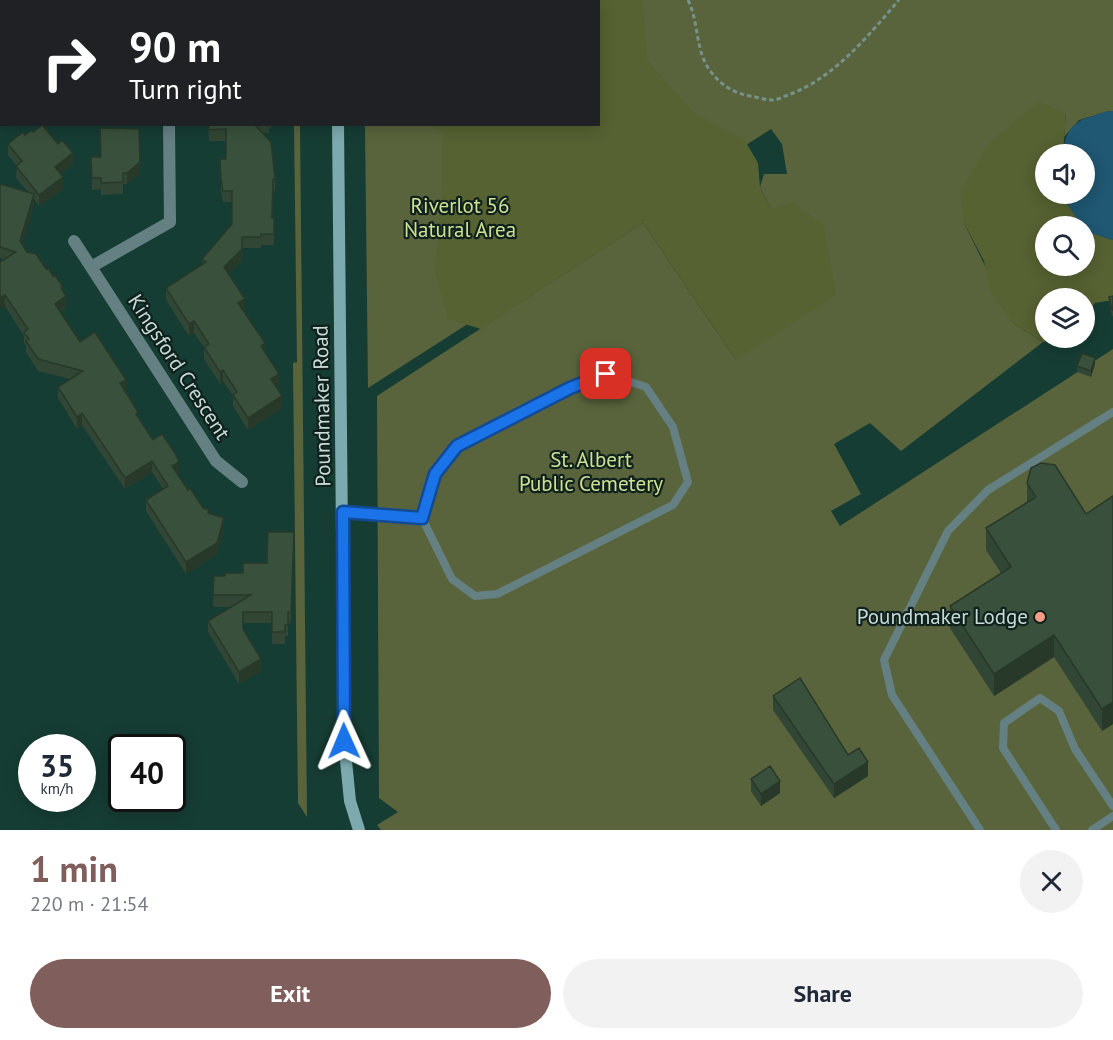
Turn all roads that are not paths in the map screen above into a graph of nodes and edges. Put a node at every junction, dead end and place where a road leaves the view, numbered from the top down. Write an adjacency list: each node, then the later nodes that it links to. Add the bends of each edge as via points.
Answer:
1 (169, 126): 4 (street, via 170,222)
2 (338, 126): 7 (street, Poundmaker Road)
3 (74, 241): 4 (street, Kingsford Crescent)
4 (91, 267): 6 (street, Kingsford Crescent, via 216,461)
5 (1113, 412): 12 (lane, via 988,490 948,531 884,660 892,695)
6 (242, 482)
7 (343, 512): 8 (lane); 11 (street, Poundmaker Road, via 344,741 350,801)
8 (422, 518): 8 (lane, via 452,579 475,596 497,594 674,505 688,482 673,427 646,387 606,374 570,388 457,446 435,474)
9 (1113, 806): 13 (lane, via 1075,748 1059,711 1040,698 1004,723 1003,748)
10 (1113, 816): 14 (lane)
11 (359, 830)
12 (980, 830)
13 (1056, 830)
14 (1092, 830)

